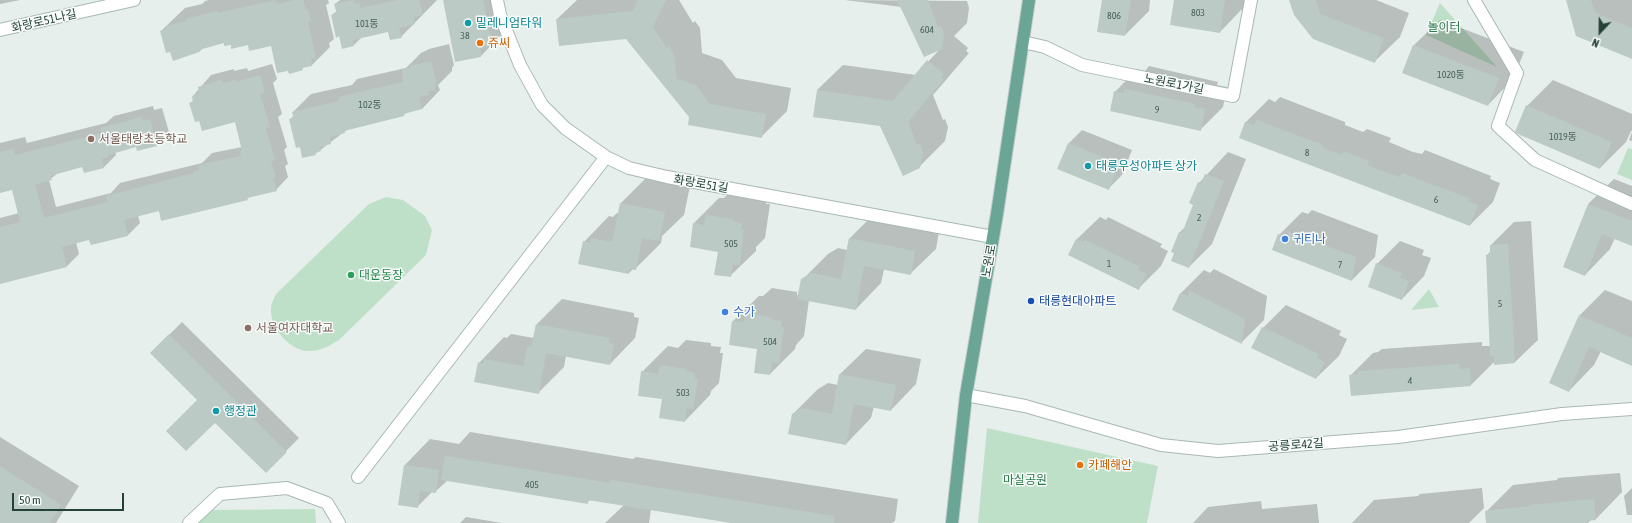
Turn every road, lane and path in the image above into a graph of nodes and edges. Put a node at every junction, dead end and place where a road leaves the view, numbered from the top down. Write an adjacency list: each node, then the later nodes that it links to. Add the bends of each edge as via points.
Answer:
1 (134, 0): 6 (street, 화랑로51나길)
2 (497, 0): 8 (street, 화랑로51길, via 500,15 520,65 542,105 564,128)
3 (1029, 0): 7 (main road, 노원로)
4 (1251, 0): 7 (street, 노원로1가길, via 1233,96 1082,65 1045,47)
5 (1474, 0): 9 (street, via 1517,74 1498,126 1535,160)
6 (0, 30)
7 (1023, 42): 10 (main road, 노원로)
8 (606, 157): 10 (street, 화랑로51길, via 629,168 667,177); 13 (street)
9 (1632, 204)
10 (993, 237): 11 (main road, 노원로)
11 (966, 395): 12 (street, 공릉로42길, via 1025,406 1161,445 1218,451 1398,437 1562,414); 16 (main road, 노원로)
12 (1632, 409)
13 (358, 477)
14 (189, 523): 15 (street, via 220,494 287,488 327,503)
15 (339, 523)
16 (952, 523)

